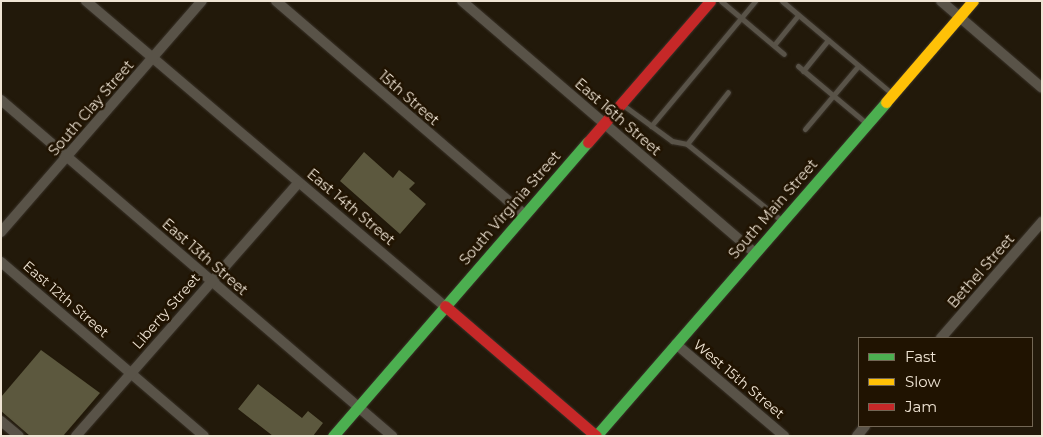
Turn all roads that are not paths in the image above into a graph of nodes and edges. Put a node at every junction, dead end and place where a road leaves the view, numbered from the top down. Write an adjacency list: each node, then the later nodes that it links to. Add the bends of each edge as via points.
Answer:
1 (86, 1): 17 (street, East 14th Street)
2 (202, 1): 17 (street, South Clay Street)
3 (276, 1): 34 (street, 15th Street)
4 (462, 1): 27 (street, East 16th Street)
5 (710, 1): 26 (main road, South Virginia Street)
6 (721, 1): 13 (lane)
7 (755, 1): 13 (lane)
8 (782, 1): 11 (lane)
9 (941, 1): 12 (street)
10 (973, 1): 12 (main road, South Main Street)
11 (798, 15): 14 (lane); 15 (lane)
12 (960, 17): 21 (street); 23 (main road, South Main Street)
13 (741, 18): 15 (lane); 29 (lane)
14 (828, 40): 19 (lane); 20 (lane)
15 (774, 45): 16 (lane)
16 (784, 54)
17 (153, 58): 32 (street, South Clay Street); 33 (street, East 14th Street)
18 (798, 66): 20 (lane)
19 (858, 66): 23 (lane); 24 (lane)
20 (803, 71): 24 (lane)
21 (1042, 88)
22 (728, 92): 31 (lane)
23 (892, 94): 28 (main road, South Main Street)
24 (833, 96): 28 (lane); 30 (lane)
25 (1, 100): 32 (street, East 13th Street)
26 (621, 104): 27 (main road, South Virginia Street); 29 (lane)
27 (604, 123): 34 (main road, South Virginia Street); 38 (street, East 16th Street)
28 (867, 124): 35 (main road, South Main Street)
29 (651, 126): 31 (lane, via 672,141)
30 (805, 129)
31 (687, 144): 35 (lane)
32 (67, 157): 37 (street, South Clay Street); 40 (street, East 13th Street)
33 (298, 182): 40 (street, Liberty Street); 41 (street, East 14th Street)
34 (525, 215): 41 (main road, South Virginia Street)
35 (782, 221): 38 (main road, South Main Street)
36 (1042, 222): 42 (street, Bethel Street)
37 (1, 232)
38 (755, 253): 43 (main road, South Main Street)
39 (1, 262): 44 (street, East 12th Street)
40 (211, 280): 44 (street, Liberty Street); 45 (street, East 13th Street)
41 (445, 306): 45 (main road, South Virginia Street); 52 (main road, East 14th Street)
42 (942, 337)
43 (676, 344): 52 (main road, South Main Street); 53 (street, West 15th Street)
44 (131, 373): 48 (street, Liberty Street); 49 (street, East 12th Street)
45 (358, 407): 50 (main road, South Virginia Street); 51 (street, East 13th Street)
46 (1, 421): 47 (street)
47 (19, 436)
48 (76, 436)
49 (204, 436)
50 (333, 436)
51 (392, 436)
52 (596, 436)
53 (784, 436)

